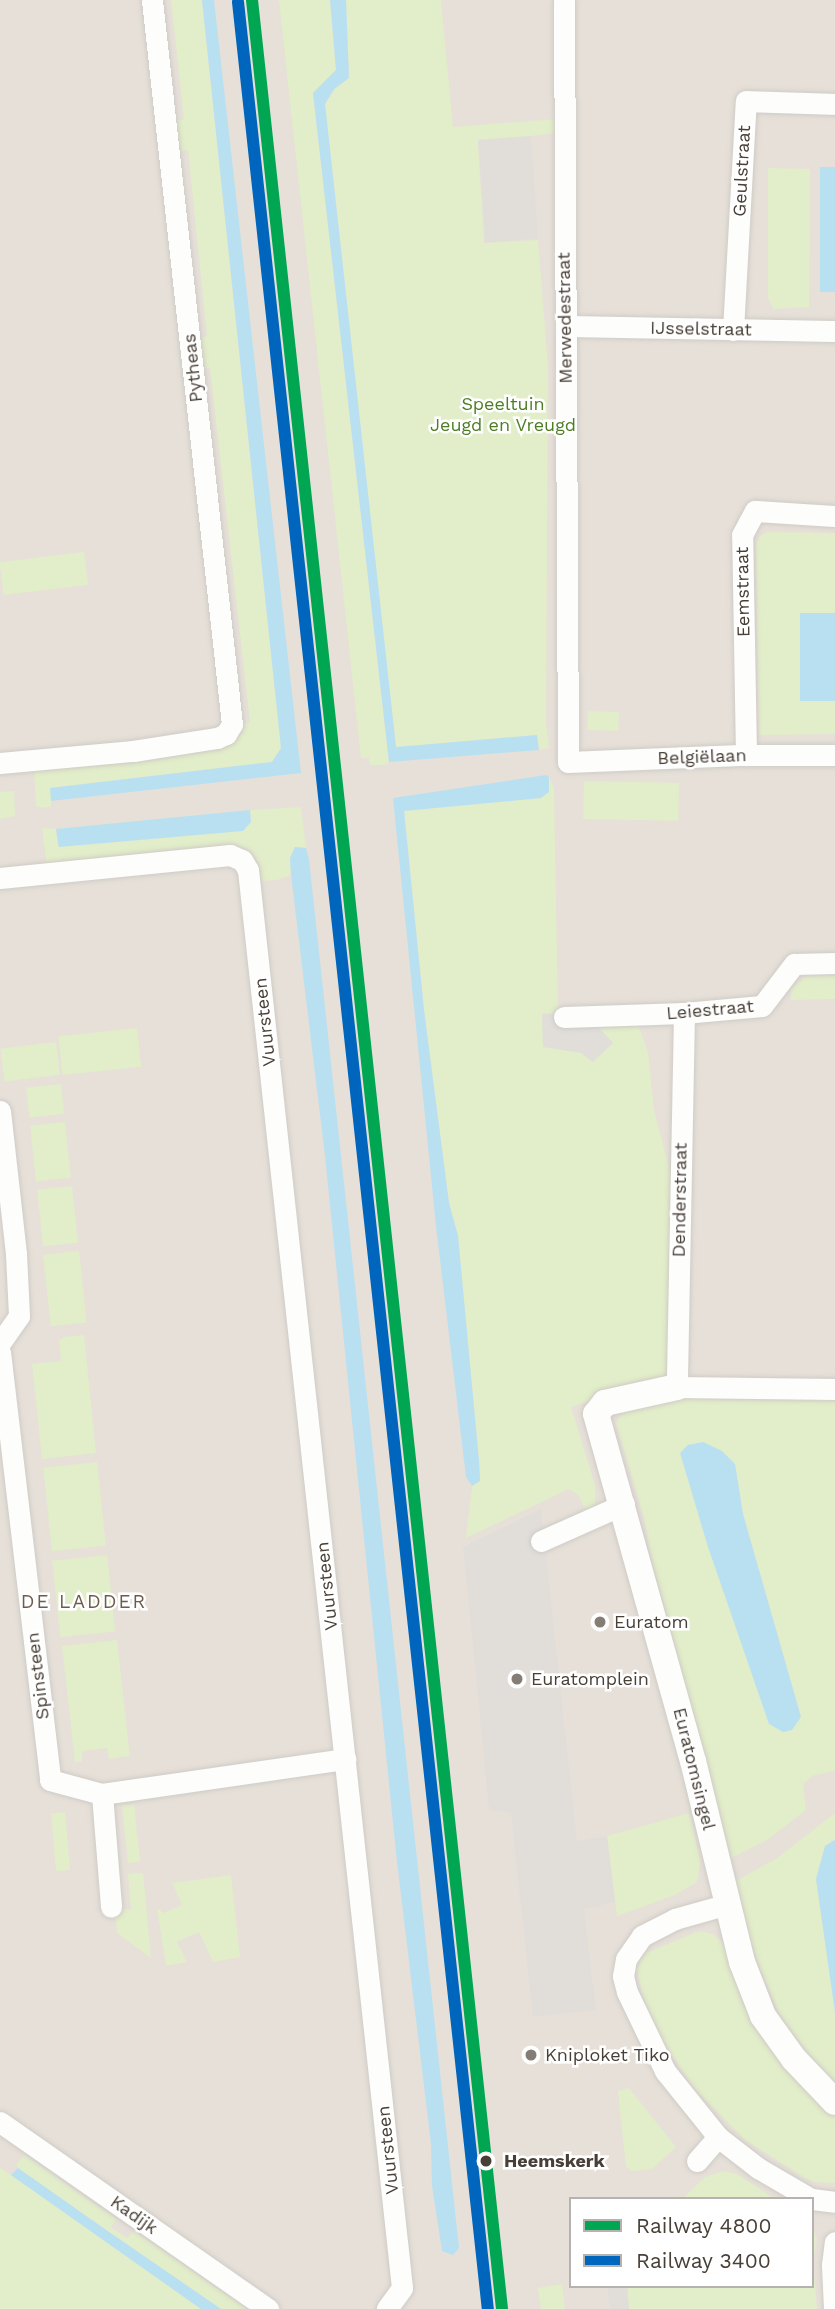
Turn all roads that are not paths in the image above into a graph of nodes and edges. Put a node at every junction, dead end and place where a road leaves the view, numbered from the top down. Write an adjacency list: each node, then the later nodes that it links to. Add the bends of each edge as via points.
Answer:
1 (152, 0): 11 (street, Pytheas, via 232,724 217,738)
2 (564, 0): 4 (street, Merwedestraat)
3 (835, 103): 5 (street, Geulstraat, via 746,101)
4 (566, 326): 5 (street, IJsselstraat); 10 (street, Merwedestraat)
5 (733, 330): 6 (street, IJsselstraat)
6 (835, 331)
7 (835, 516): 8 (street, Eemstraat, via 755,511 742,535)
8 (746, 755): 9 (street, Belgiëlaan); 10 (street, Belgiëlaan)
9 (835, 755)
10 (568, 762)
11 (0, 763)
12 (0, 878): 23 (street, Vuursteen, via 230,855 242,860 248,870)
13 (835, 963): 14 (street, Leiestraat, via 794,964 762,1006)
14 (684, 1013): 15 (street, Leiestraat); 19 (street, Denderstraat)
15 (564, 1017)
16 (0, 1111): 17 (street, via 19,1316)
17 (0, 1343)
18 (0, 1352): 24 (street, Spinsteen, via 50,1780)
19 (677, 1387): 20 (street); 21 (street, Euratomsingel, via 605,1403 596,1414)
20 (835, 1389)
21 (624, 1504): 22 (street); 25 (street, Euratomsingel)
22 (541, 1541)
23 (346, 1759): 24 (street, Spinsteen); 36 (street, Vuursteen, via 402,2288)
24 (102, 1794): 26 (street)
25 (728, 1904): 27 (street, Euratomsingel, via 742,1962 763,2016 794,2059); 29 (street, via 675,1919 642,1936 626,1959 623,1976 631,2003 666,2071)
26 (111, 1907)
27 (835, 2102)
28 (0, 2122): 35 (street, Kadijk)
29 (718, 2137): 30 (street); 31 (street)
30 (697, 2161)
31 (806, 2197)
32 (814, 2200): 33 (street)
33 (835, 2203)
34 (835, 2242): 37 (street)
35 (268, 2309)
36 (387, 2309)
37 (834, 2309)

